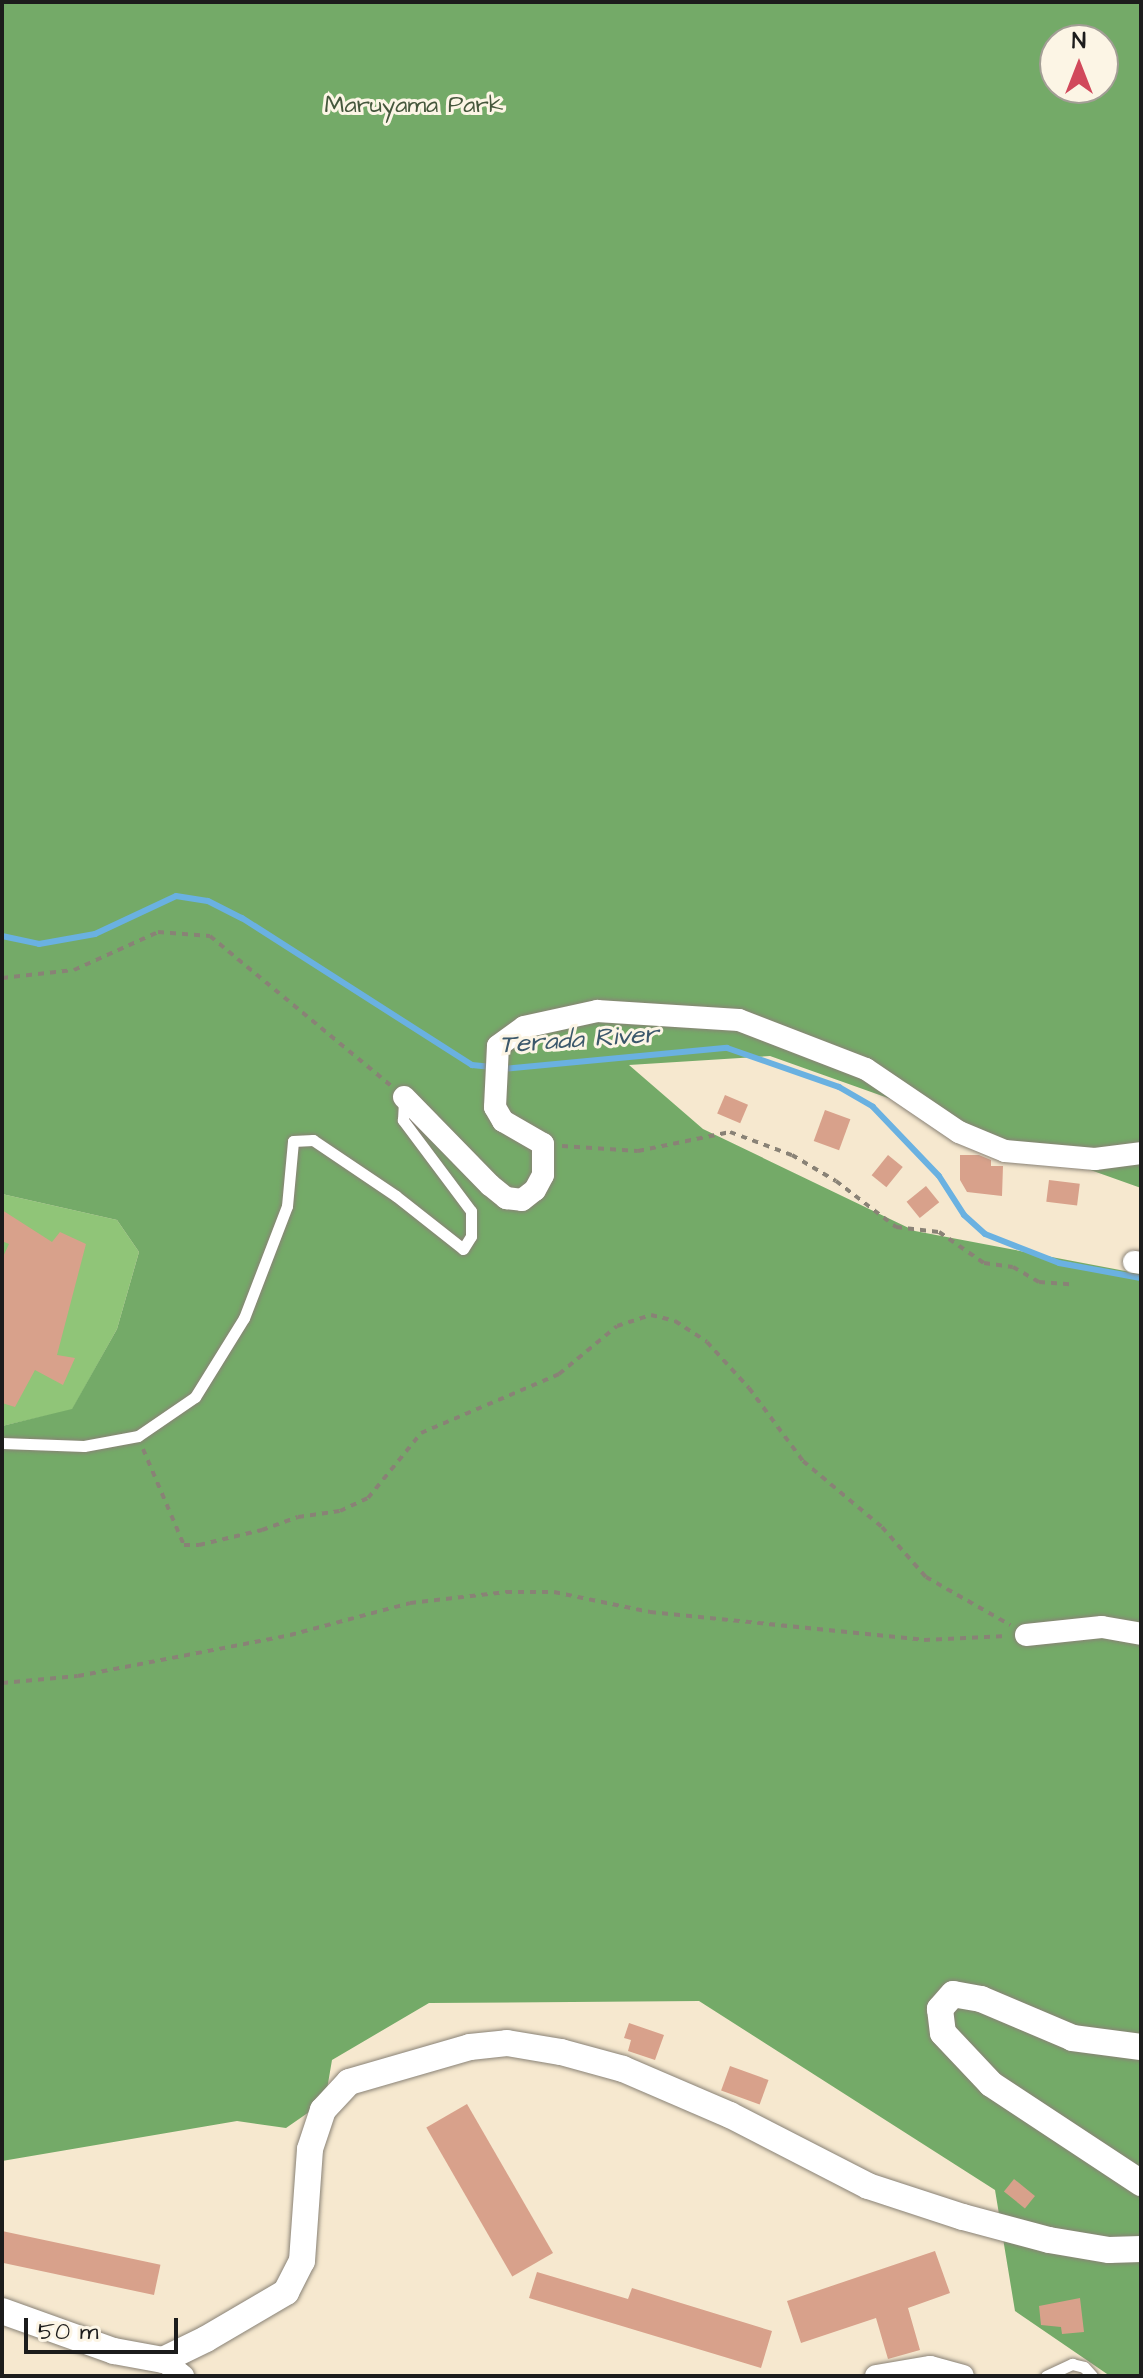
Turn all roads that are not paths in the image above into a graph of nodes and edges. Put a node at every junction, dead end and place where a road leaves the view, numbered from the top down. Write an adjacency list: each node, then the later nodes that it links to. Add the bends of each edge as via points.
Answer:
1 (404, 1097): 2 (street, via 506,1198 522,1200 543,1175 543,1144 503,1121 495,1107 498,1046 524,1027 597,1011 739,1020 866,1069 959,1132 1005,1151 1095,1159); 3 (lane, via 403,1120 471,1211 471,1236 463,1249 313,1140 293,1141 287,1206 244,1318 195,1397 138,1436 84,1446)
2 (1141, 1153)
3 (2, 1443)
4 (1141, 1634): 5 (street, via 1102,1627)
5 (1026, 1635)
6 (1141, 2047): 7 (street, via 1073,2038 981,1999 953,1994 940,2009 943,2033 991,2084)
7 (1141, 2183)
8 (1141, 2249): 10 (street, via 1109,2250 1049,2240 868,2186 730,2115 623,2069 507,2043 470,2047 349,2082 323,2110 310,2149 302,2261 286,2292)
9 (2, 2311): 10 (street)
10 (173, 2368)
11 (876, 2376): 12 (street, via 930,2367)
12 (963, 2376)
13 (1046, 2376): 14 (lane, via 1072,2364)
14 (1092, 2376)

